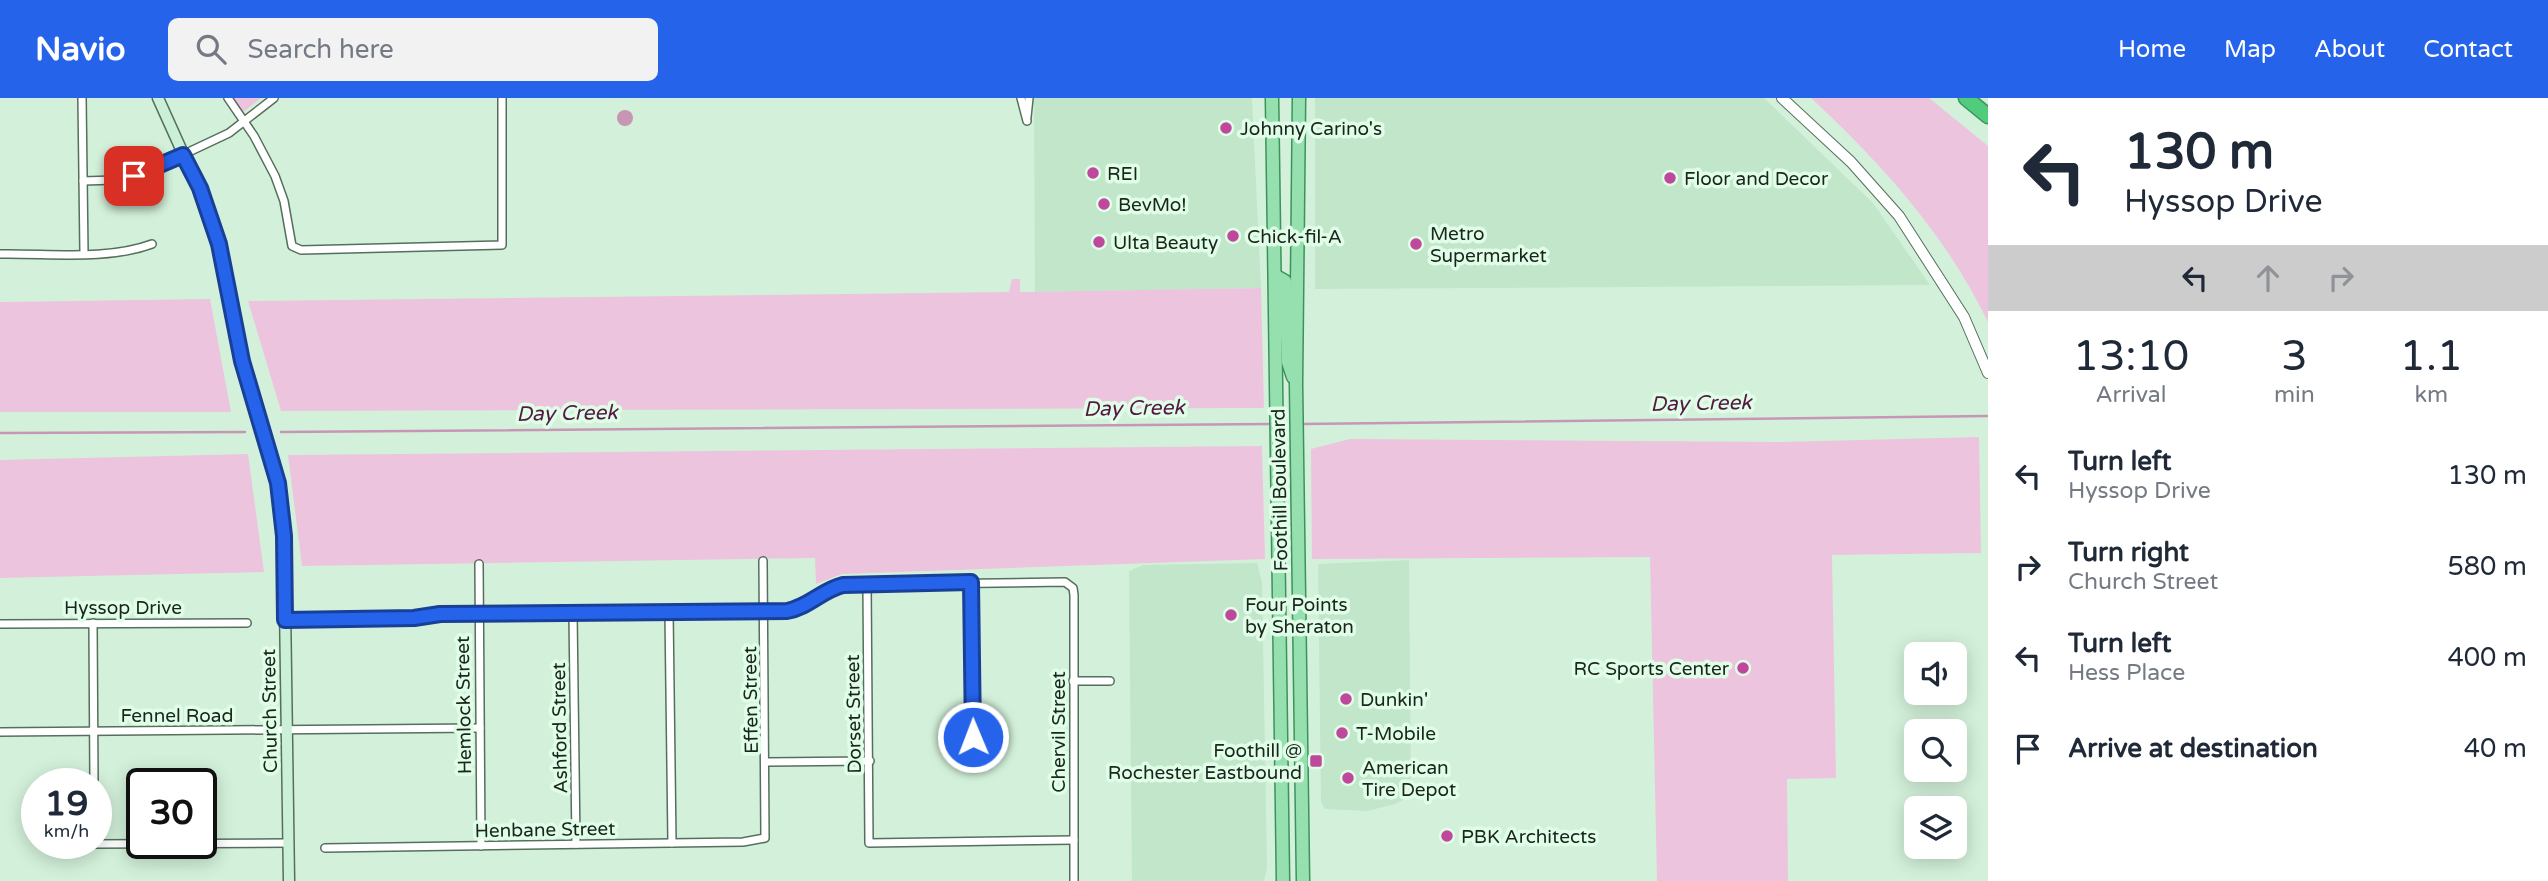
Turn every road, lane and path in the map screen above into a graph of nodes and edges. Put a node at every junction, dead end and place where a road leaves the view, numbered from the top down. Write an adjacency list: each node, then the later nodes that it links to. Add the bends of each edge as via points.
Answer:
1 (82, 98): 15 (street)
2 (158, 98): 14 (main road, Church Street)
3 (228, 98): 13 (street)
4 (274, 98): 13 (street)
5 (502, 98): 13 (street, via 502,245 297,250 280,189)
6 (1021, 98): 7 (street, via 1027,121)
7 (1029, 98)
8 (1272, 98): 19 (main road, Foothill Boulevard)
9 (1299, 98): 21 (main road, Foothill Boulevard)
10 (1782, 98): 20 (street, via 1851,162 1899,216 1964,317)
11 (1966, 98): 12 (highway)
12 (1988, 116)
13 (245, 122): 14 (street)
14 (183, 155): 15 (street, via 134,176); 30 (main road, Church Street, via 219,244 242,361 278,483)
15 (83, 181): 17 (street)
16 (152, 244): 17 (street)
17 (84, 253): 18 (street)
18 (0, 254)
19 (1276, 276): 21 (main road, via 1285,281 1288,362); 54 (main road, Foothill Boulevard)
20 (1988, 373)
21 (1296, 384): 55 (main road, Foothill Boulevard)
22 (763, 561): 26 (street, Effen Street)
23 (479, 564): 29 (street, Hemlock Street)
24 (971, 582): 25 (street); 34 (street, Chervil Street, via 1070,584 1074,595); 40 (street)
25 (867, 584): 26 (street, via 835,587 801,608); 41 (street, Dorset Street)
26 (765, 611): 28 (street); 42 (street, Effen Street)
27 (573, 612): 28 (street); 29 (street); 49 (street, Ashford Street)
28 (669, 612): 47 (street)
29 (477, 614): 30 (street); 36 (street, Hemlock Street)
30 (285, 620): 38 (main road, Church Street)
31 (93, 623): 32 (street, Hyssop Drive); 33 (street, Hyssop Drive); 37 (street)
32 (247, 623)
33 (0, 624)
34 (1073, 681): 35 (street); 45 (street, Chervil Street)
35 (1110, 681)
36 (480, 728): 38 (street, Fennel Road); 50 (street, Hemlock Street)
37 (94, 731): 38 (street, Fennel Road); 39 (street, Fennel Road); 43 (street)
38 (286, 731): 46 (main road, Church Street)
39 (0, 732)
40 (973, 737)
41 (870, 761): 42 (street); 45 (street, Dorset Street, via 869,842)
42 (767, 762): 44 (street, Effen Street)
43 (94, 768)
44 (765, 838): 47 (street, Henbane Street)
45 (1074, 840): 53 (street, Chervil Street)
46 (288, 843): 48 (street); 52 (main road, Church Street)
47 (672, 843): 49 (street, Henbane Street)
48 (112, 844)
49 (576, 844): 50 (street, Henbane Street)
50 (481, 846): 51 (street, Henbane Street)
51 (325, 848)
52 (289, 881)
53 (1074, 881)
54 (1283, 881)
55 (1303, 881)

